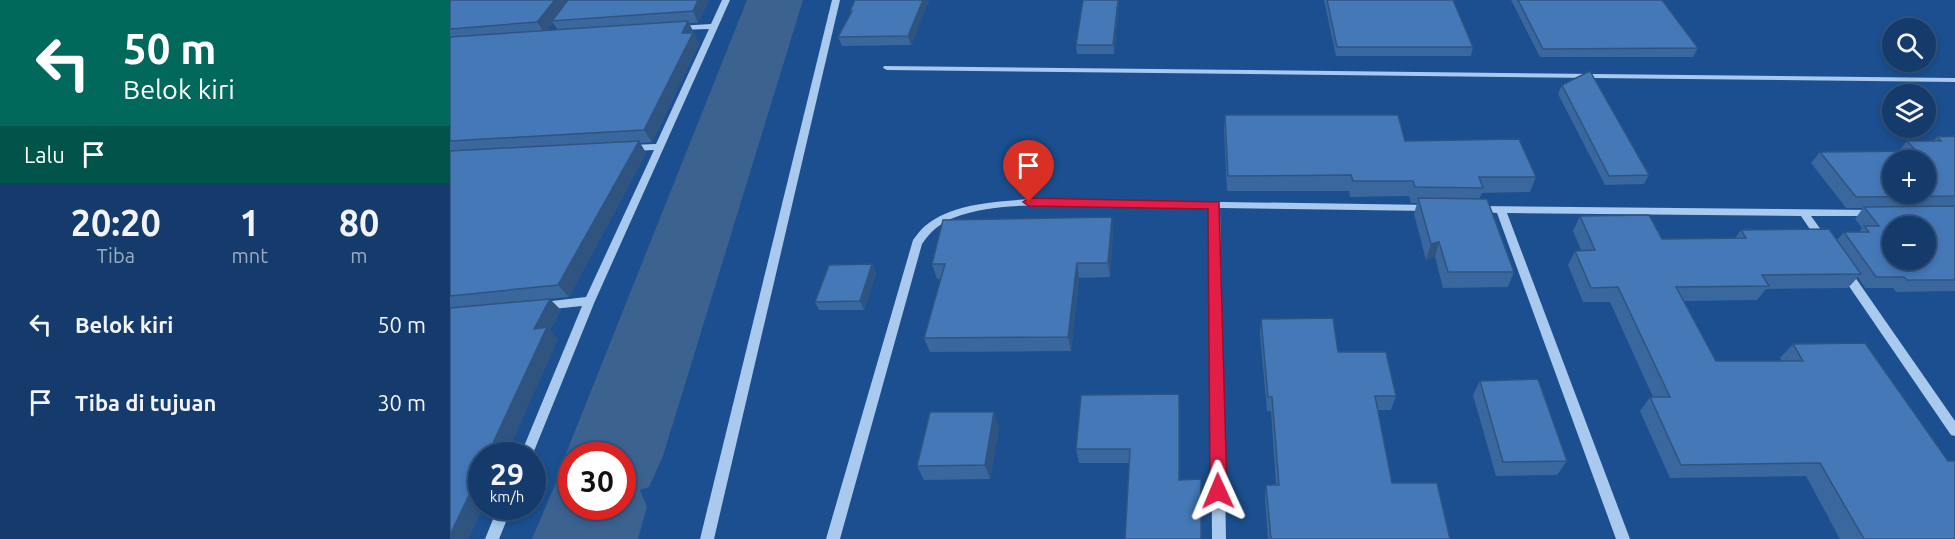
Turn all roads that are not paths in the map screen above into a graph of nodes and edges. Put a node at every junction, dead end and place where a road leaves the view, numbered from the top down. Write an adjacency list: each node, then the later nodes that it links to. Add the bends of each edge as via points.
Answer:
1 (726, 0): 3 (street)
2 (836, 0): 21 (street)
3 (715, 26): 4 (street); 7 (street)
4 (668, 29)
5 (887, 68): 6 (street)
6 (1955, 80)
7 (659, 147): 8 (street); 15 (street)
8 (624, 148)
9 (1215, 205): 10 (street); 22 (street, via 1029,202 972,210 930,226 917,243); 23 (street)
10 (1441, 208)
11 (1465, 208): 12 (street)
12 (1501, 209): 14 (street); 24 (street)
13 (1886, 213): 14 (street)
14 (1805, 214): 17 (street)
15 (590, 301): 16 (street); 18 (street)
16 (532, 307)
17 (1955, 431)
18 (532, 442)
19 (500, 520): 20 (street)
20 (492, 539)
21 (707, 539)
22 (833, 539)
23 (1219, 539)
24 (1623, 539)

